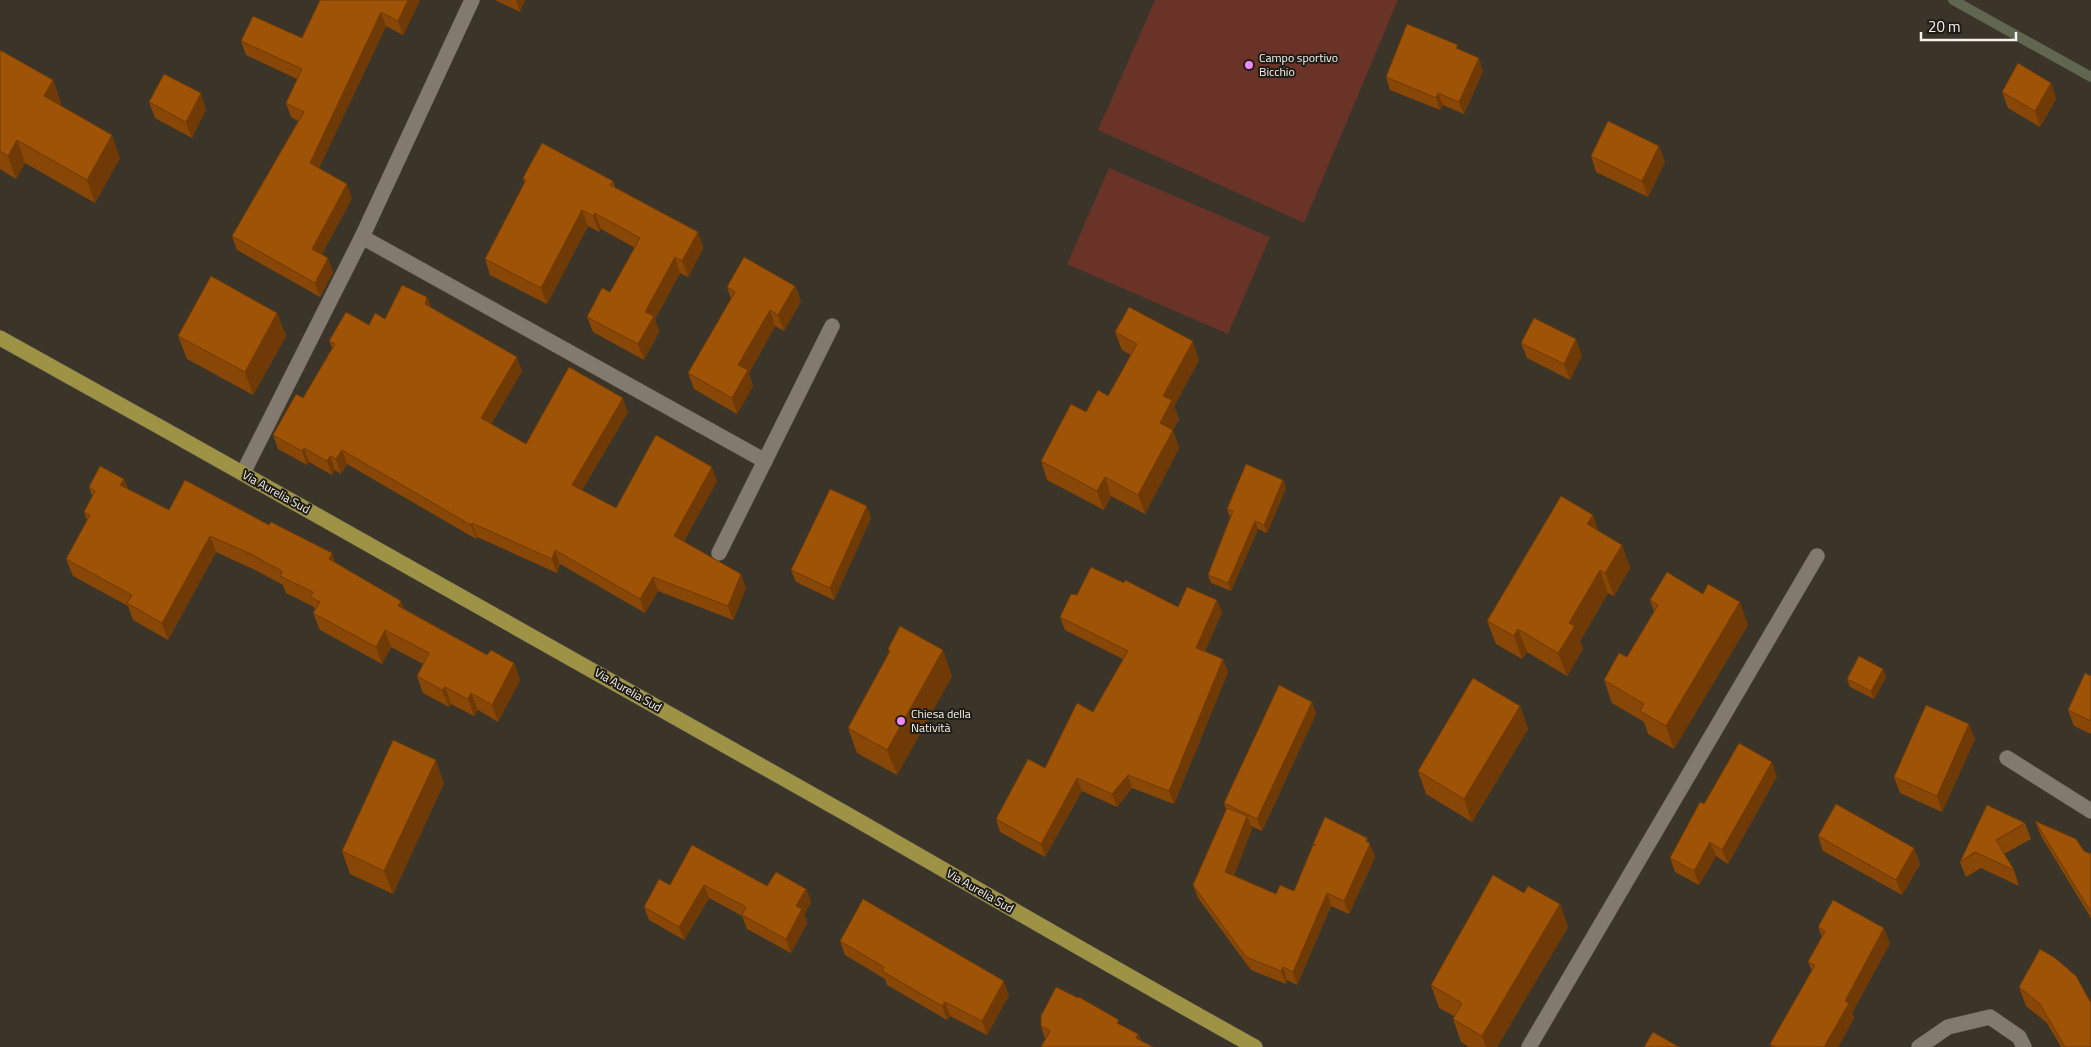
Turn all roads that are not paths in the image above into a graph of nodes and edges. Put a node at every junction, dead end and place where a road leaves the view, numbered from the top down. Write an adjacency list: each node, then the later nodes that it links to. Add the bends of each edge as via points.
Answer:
1 (472, 0): 2 (street)
2 (362, 237): 5 (street); 6 (street)
3 (832, 326): 5 (street)
4 (0, 338): 6 (main road, Via Aurelia Sud)
5 (765, 462): 7 (street)
6 (243, 474): 11 (main road, Via Aurelia Sud, via 828,804)
7 (718, 553)
8 (1817, 556): 13 (street)
9 (2007, 758): 10 (street)
10 (2091, 811)
11 (1237, 1043): 12 (main road, Via Aurelia Sud)
12 (1255, 1047)
13 (1529, 1047)
14 (1919, 1047): 15 (street, via 1948,1027 1990,1017 2019,1038)
15 (2024, 1047)

